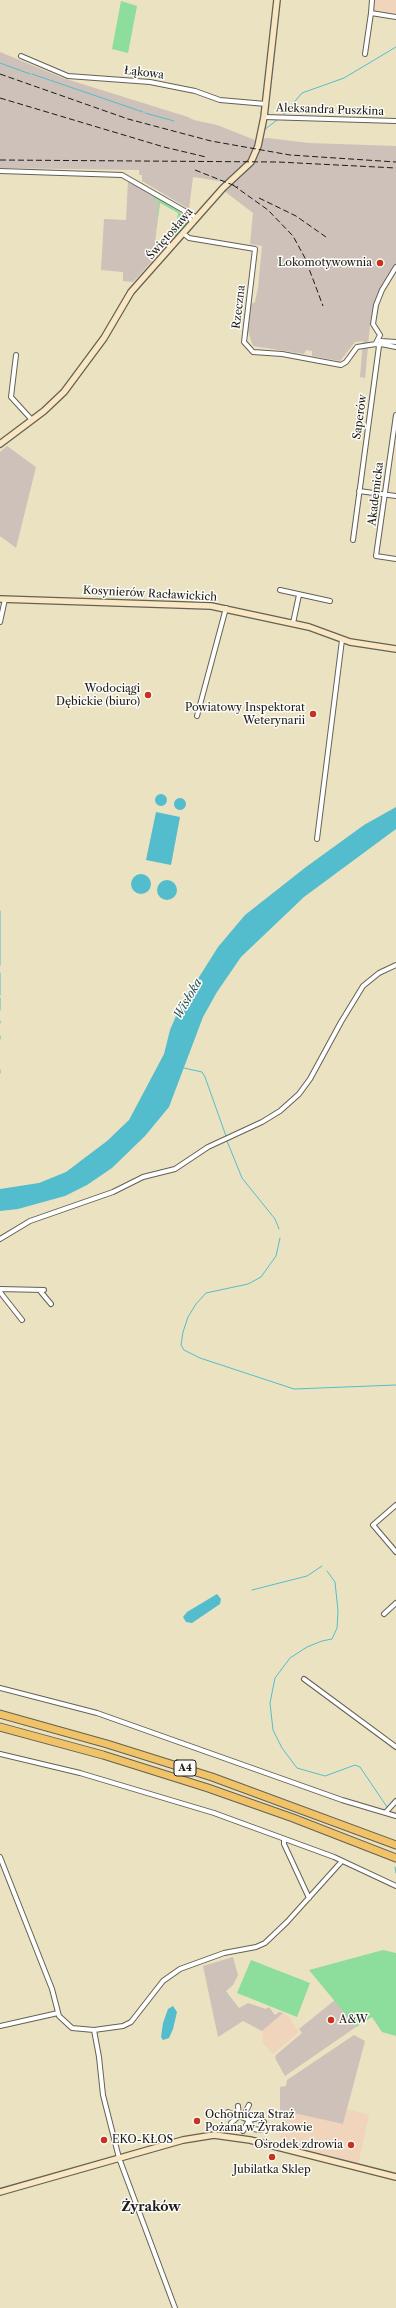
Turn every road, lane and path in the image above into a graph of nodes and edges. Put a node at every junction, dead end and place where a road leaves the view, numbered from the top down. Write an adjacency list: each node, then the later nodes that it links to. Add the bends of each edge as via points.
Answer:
1 (277, 0): 7 (street, Świętosława)
2 (372, 0): 3 (street)
3 (371, 13): 4 (street); 5 (street)
4 (396, 17)
5 (365, 54)
6 (21, 56): 7 (street, Łąkowa, via 68,76 150,82 195,91 220,100)
7 (266, 104): 8 (street, Świętosława)
8 (264, 117): 9 (street, Aleksandra Puszkina); 12 (street, Świętosława, via 258,146 251,162 223,188)
9 (396, 121)
10 (0, 171): 11 (street, via 122,175)
11 (182, 209): 12 (street); 13 (street)
12 (197, 218): 13 (street, Świętosława)
13 (193, 223): 14 (street, Świętosława)
14 (184, 234): 17 (street, Rzeczna, via 189,238 255,248 244,342 253,352 282,354 341,365 357,347); 21 (street, Świętosława, via 128,295 104,338 74,379)
15 (396, 267): 17 (street, Saperów, via 376,305 373,324 379,332)
16 (396, 342): 17 (street)
17 (379, 343): 18 (street); 23 (street, Saperów)
18 (396, 347)
19 (16, 355): 21 (street, via 11,397)
20 (396, 415): 24 (street, Akademicka)
21 (32, 420): 22 (street, Świętosława)
22 (0, 444)
23 (359, 491): 24 (street); 26 (street, Saperów)
24 (385, 494): 25 (street); 27 (street, Akademicka, via 376,556)
25 (396, 496)
26 (353, 540)
27 (396, 559)
28 (280, 590): 29 (street)
29 (299, 595): 31 (street); 34 (street)
30 (3, 599): 32 (street, Kosynierów Racławickich, via 203,605); 33 (street)
31 (330, 601)
32 (226, 608): 34 (street, Kosynierów Racławickich); 37 (street)
33 (0, 622)
34 (293, 623): 35 (street, Kosynierów Racławickich)
35 (342, 640): 36 (street, Kosynierów Racławickich); 38 (street)
36 (396, 649)
37 (197, 716)
38 (317, 839)
39 (396, 965): 40 (street, via 379,973 363,986 310,1079 299,1094 280,1111 208,1147 175,1169 143,1177 113,1192 30,1221)
40 (0, 1239)
41 (0, 1288): 43 (street, via 42,1291)
42 (0, 1292): 44 (street)
43 (51, 1304)
44 (22, 1320)
45 (396, 1505): 46 (street, via 373,1525)
46 (396, 1552)
47 (396, 1603): 48 (street)
48 (384, 1614)
49 (304, 1679): 53 (street)
50 (0, 1688): 56 (street, via 97,1713 342,1800)
51 (0, 1714): 59 (highway, A4, via 193,1770 283,1801)
52 (0, 1727): 61 (highway, A4, via 173,1776)
53 (396, 1747)
54 (0, 1754): 58 (street, via 80,1773 214,1813)
55 (396, 1801): 56 (street)
56 (386, 1812): 57 (street)
57 (396, 1816)
58 (284, 1839): 62 (street); 64 (street)
59 (396, 1845)
60 (0, 1857): 65 (street, via 52,1989)
61 (396, 1858)
62 (342, 1861): 63 (street); 64 (street)
63 (396, 1886)
64 (309, 1898): 67 (street, via 266,1943 224,1953 180,1968 163,1981 131,2022 124,2026)
65 (58, 2013): 66 (street); 67 (street, via 72,2028)
66 (0, 2026)
67 (94, 2030): 75 (street, via 103,2095)
68 (249, 2105): 72 (street, via 245,2114)
69 (238, 2106): 71 (street)
70 (228, 2112): 71 (street)
71 (240, 2116): 72 (street); 73 (street)
72 (249, 2120): 72 (street, via 253,2129 261,2131 264,2128 265,2122 257,2117); 74 (street)
73 (230, 2123)
74 (243, 2131)
75 (119, 2158): 76 (street, via 183,2140 219,2135 250,2140); 77 (street); 78 (street)
76 (396, 2177)
77 (0, 2192)
78 (175, 2308)

